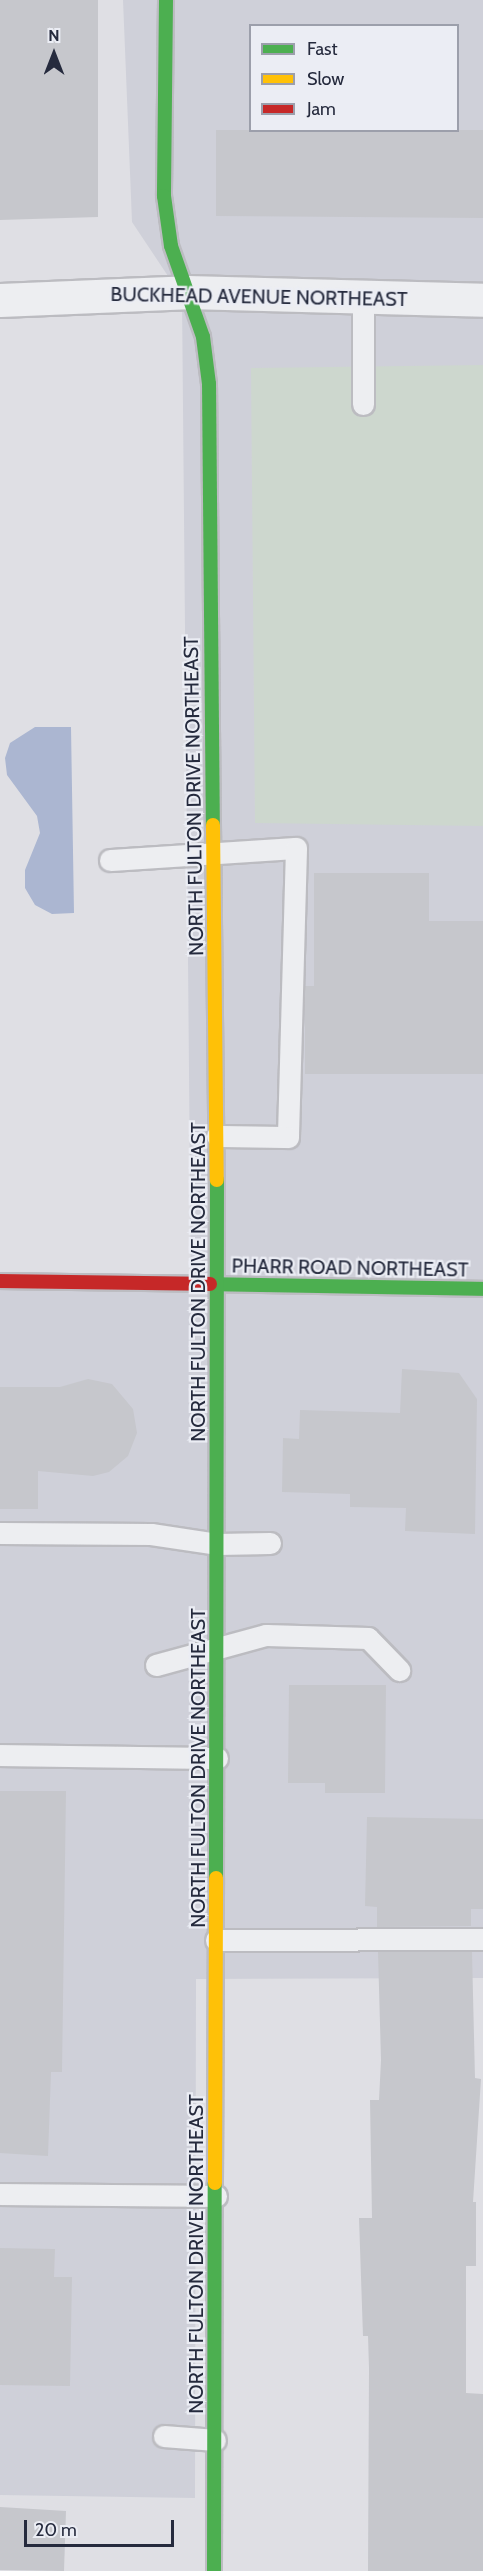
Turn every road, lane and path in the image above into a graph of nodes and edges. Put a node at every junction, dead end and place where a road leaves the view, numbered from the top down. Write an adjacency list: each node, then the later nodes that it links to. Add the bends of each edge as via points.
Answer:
1 (166, 0): 2 (street, NORTH FULTON DRIVE NORTHEAST, via 164,196 171,246)
2 (187, 292): 3 (street, BUCKHEAD AVENUE NORTHEAST); 4 (street, BUCKHEAD AVENUE NORTHEAST); 7 (street, NORTH FULTON DRIVE NORTHEAST, via 203,337 209,384)
3 (363, 297): 5 (street, BUCKHEAD AVENUE NORTHEAST); 6 (lane)
4 (0, 300)
5 (483, 300)
6 (363, 404)
7 (214, 853): 8 (lane); 9 (street, NORTH FULTON DRIVE NORTHEAST); 9 (lane, via 296,848 288,1137)
8 (110, 860)
9 (217, 1136): 11 (street, NORTH FULTON DRIVE NORTHEAST)
10 (0, 1281): 11 (street, PHARR ROAD NORTHEAST)
11 (218, 1286): 12 (street, PHARR ROAD NORTHEAST); 15 (street, NORTH FULTON DRIVE NORTHEAST)
12 (483, 1289)
13 (0, 1533): 15 (lane, via 151,1534)
14 (270, 1543): 15 (lane)
15 (218, 1544): 16 (street, NORTH FULTON DRIVE NORTHEAST)
16 (218, 1646): 17 (lane); 18 (lane, via 266,1635 368,1638); 20 (street, NORTH FULTON DRIVE NORTHEAST)
17 (156, 1665)
18 (399, 1670)
19 (0, 1755): 20 (lane)
20 (217, 1758): 22 (street, NORTH FULTON DRIVE NORTHEAST)
21 (483, 1939): 22 (lane)
22 (216, 1940): 24 (street, NORTH FULTON DRIVE NORTHEAST)
23 (0, 2194): 24 (lane)
24 (216, 2196): 26 (street, NORTH FULTON DRIVE NORTHEAST)
25 (164, 2436): 26 (lane)
26 (215, 2440): 27 (street, NORTH FULTON DRIVE NORTHEAST)
27 (214, 2571)

